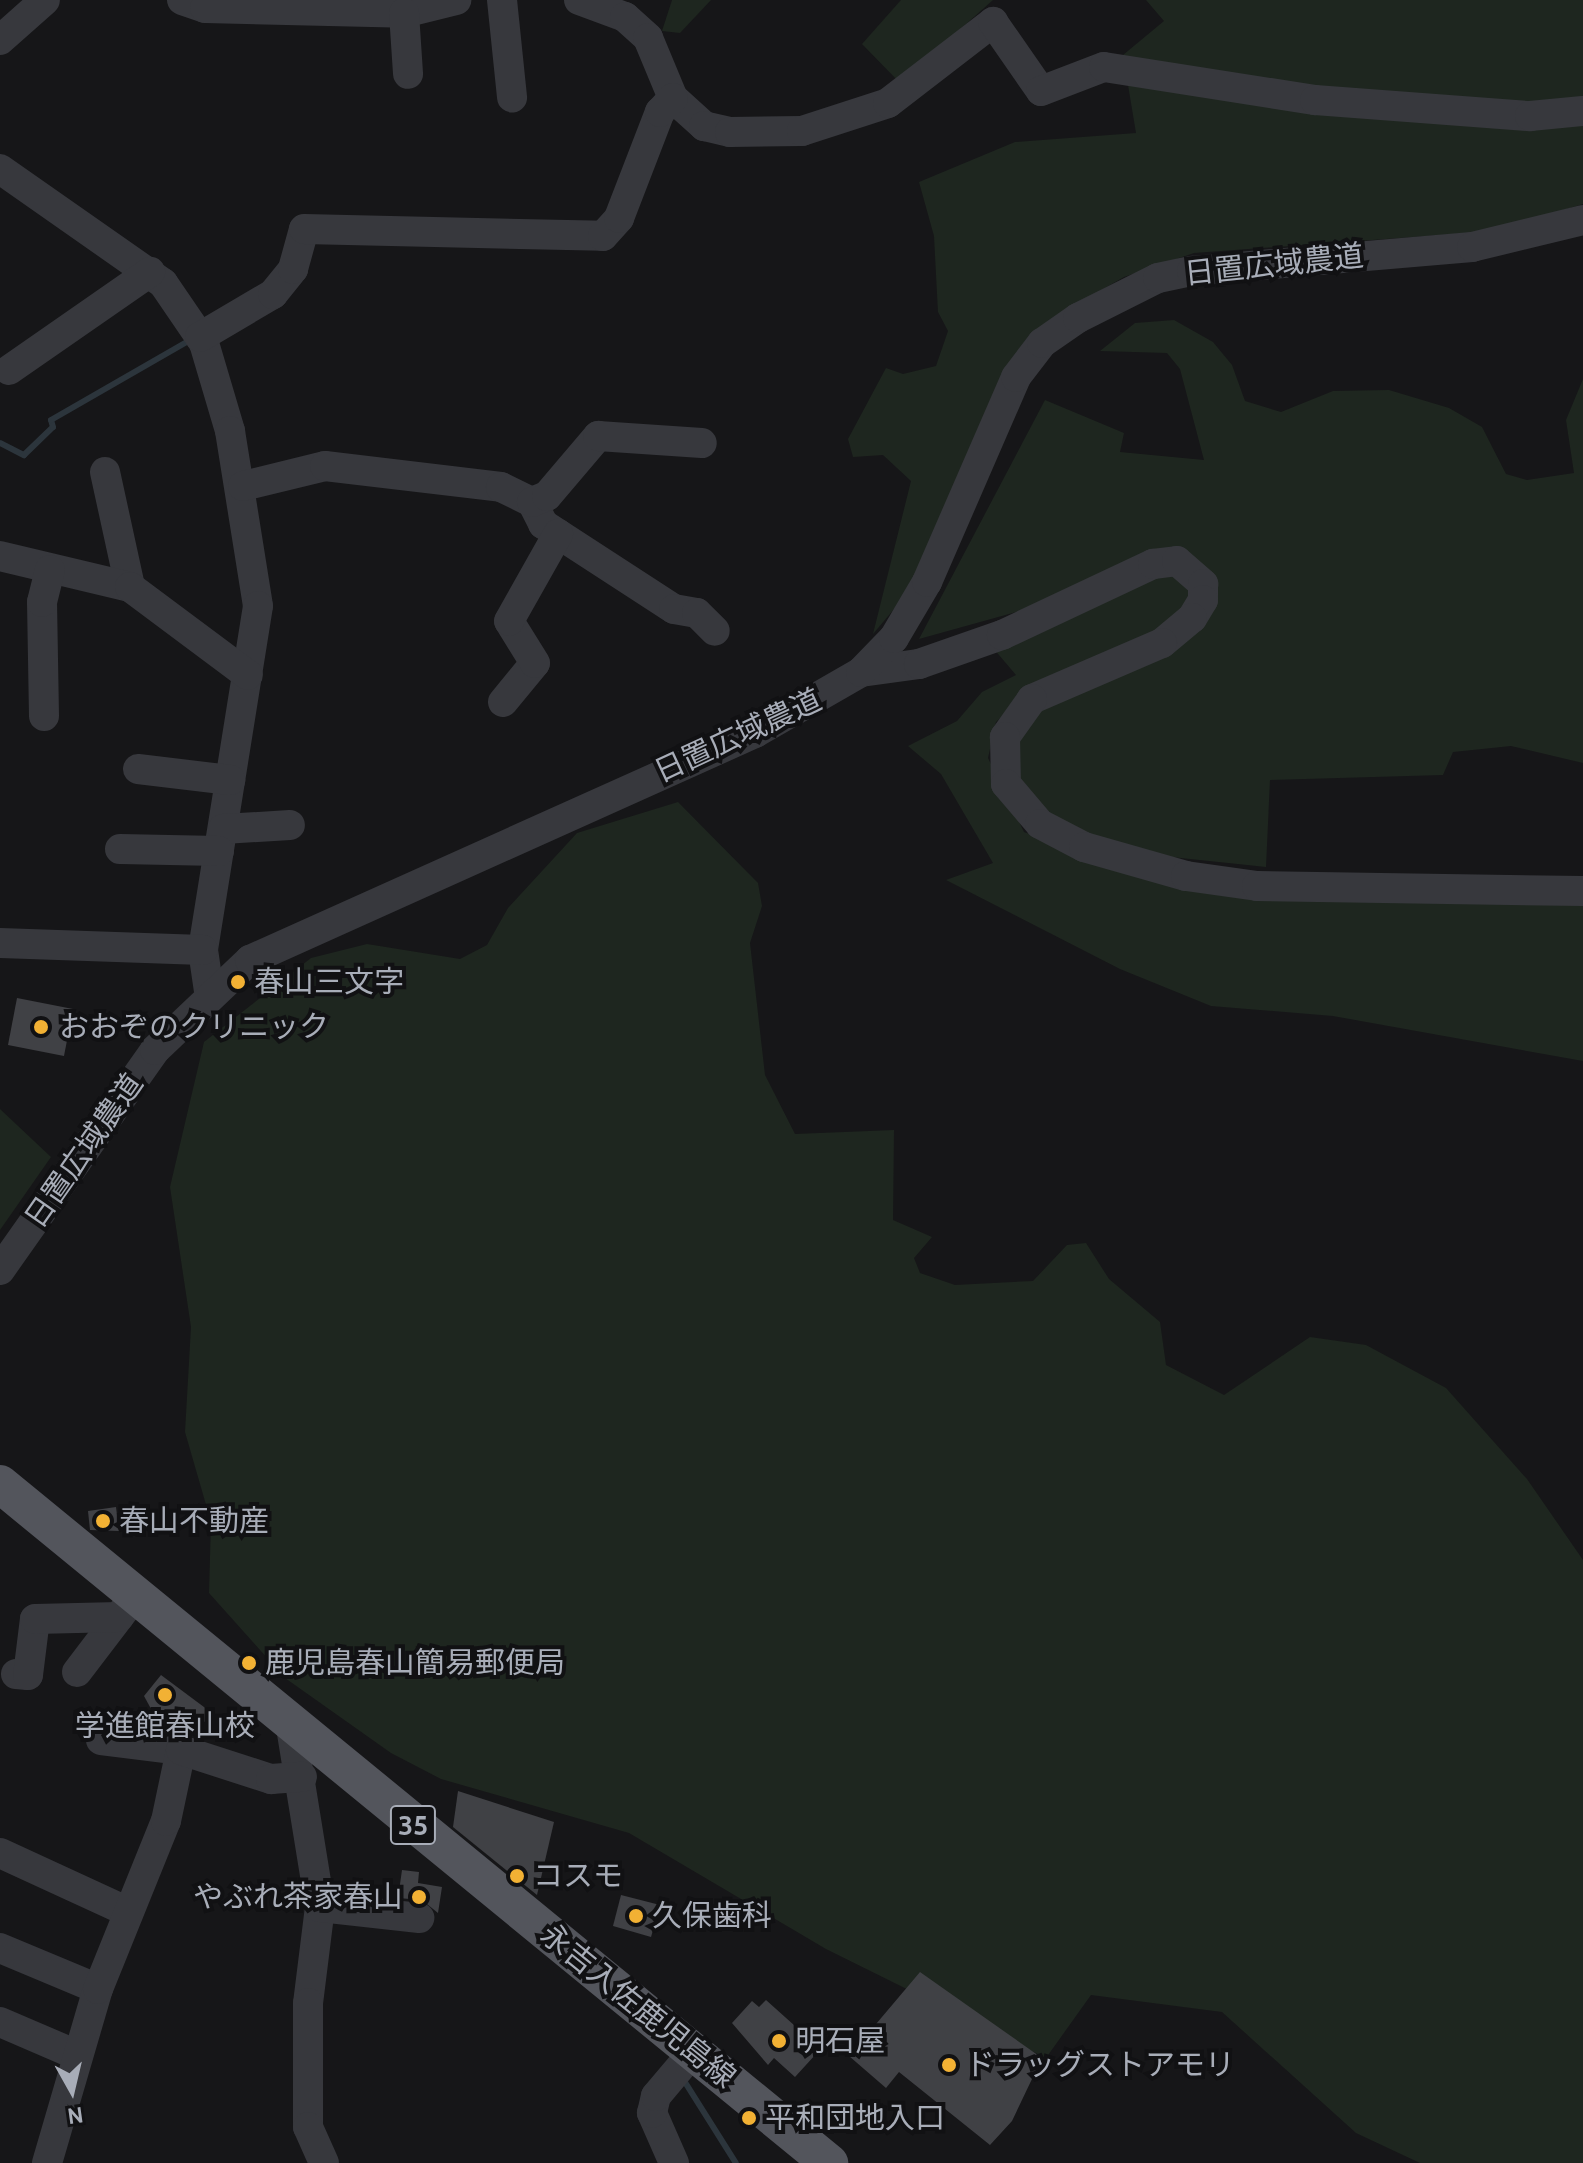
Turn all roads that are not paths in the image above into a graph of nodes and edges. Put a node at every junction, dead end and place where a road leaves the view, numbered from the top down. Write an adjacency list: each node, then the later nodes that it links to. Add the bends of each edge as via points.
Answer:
1 (45, 0): 8 (street)
2 (182, 0): 6 (street, via 205,8)
3 (456, 0): 7 (street)
4 (502, 0): 10 (street)
5 (579, 0): 11 (street, via 625,17 648,38)
6 (367, 6): 7 (street)
7 (404, 13): 9 (street)
8 (0, 40)
9 (408, 74)
10 (512, 97)
11 (673, 98): 12 (street, via 704,126 802,131 888,103 993,22 1041,91 1104,67 1315,100 1530,116); 16 (street, via 660,112 619,218 603,236 499,239 304,229 293,269 273,294)
12 (1583, 111)
13 (0, 169): 15 (street)
14 (1583, 220): 27 (street, 日置広域農道, via 1472,247 1192,271 1158,278 1078,318 1042,343 1016,377 927,582 894,638)
15 (150, 272): 16 (street); 17 (street)
16 (200, 337): 20 (street)
17 (9, 370)
18 (702, 443): 21 (street, via 598,436 547,496)
19 (105, 472): 25 (street)
20 (243, 486): 21 (street, via 325,466 501,487); 28 (street, via 258,595)
21 (532, 502): 22 (street, via 543,524)
22 (558, 534): 26 (street, via 674,609 697,613); 29 (street, via 509,621 535,663)
23 (0, 556): 24 (street)
24 (50, 570): 25 (street); 30 (street, via 42,602)
25 (130, 587): 28 (street)
26 (715, 631)
27 (861, 672): 36 (street, via 919,664 1002,635 1132,573 1177,561 1203,584 1203,600 1192,618 1162,643 1032,699 1005,737 1006,784 1040,824 1084,847 1186,876 1257,886); 39 (street, 日置広域農道, via 755,733 292,939)
28 (248, 675): 32 (street)
29 (503, 702)
30 (44, 716)
31 (138, 769): 32 (street)
32 (230, 780): 34 (street)
33 (290, 825): 34 (street)
34 (221, 840): 35 (street); 38 (street)
35 (120, 849)
36 (1583, 891)
37 (0, 943): 38 (street)
38 (203, 950): 39 (street)
39 (209, 991): 40 (street, 日置広域農道, via 155,1050)
40 (0, 1270)
41 (0, 1484): 42 (main road, 永吉入佐鹿児島線 / 35)
42 (126, 1607): 43 (street); 44 (street, via 35,1619 28,1675); 45 (main road, 永吉入佐鹿児島線 / 35)
43 (77, 1672)
44 (16, 1674)
45 (291, 1727): 48 (street); 56 (main road, 永吉入佐鹿児島線 / 35)
46 (101, 1740): 47 (street)
47 (181, 1750): 48 (street, via 271,1779); 51 (street, via 166,1821)
48 (302, 1777): 50 (street)
49 (0, 1853): 51 (street)
50 (320, 1907): 52 (street); 59 (street, via 308,2003 308,2127)
51 (128, 1912): 54 (street)
52 (419, 1918)
53 (0, 1948): 54 (street)
54 (98, 1989): 57 (street)
55 (0, 2022): 57 (street)
56 (694, 2051): 60 (street, via 656,2096 652,2113); 61 (main road, 永吉入佐鹿児島線 / 35)
57 (77, 2055): 58 (street)
58 (47, 2163)
59 (324, 2163)
60 (674, 2163)
61 (829, 2163)

